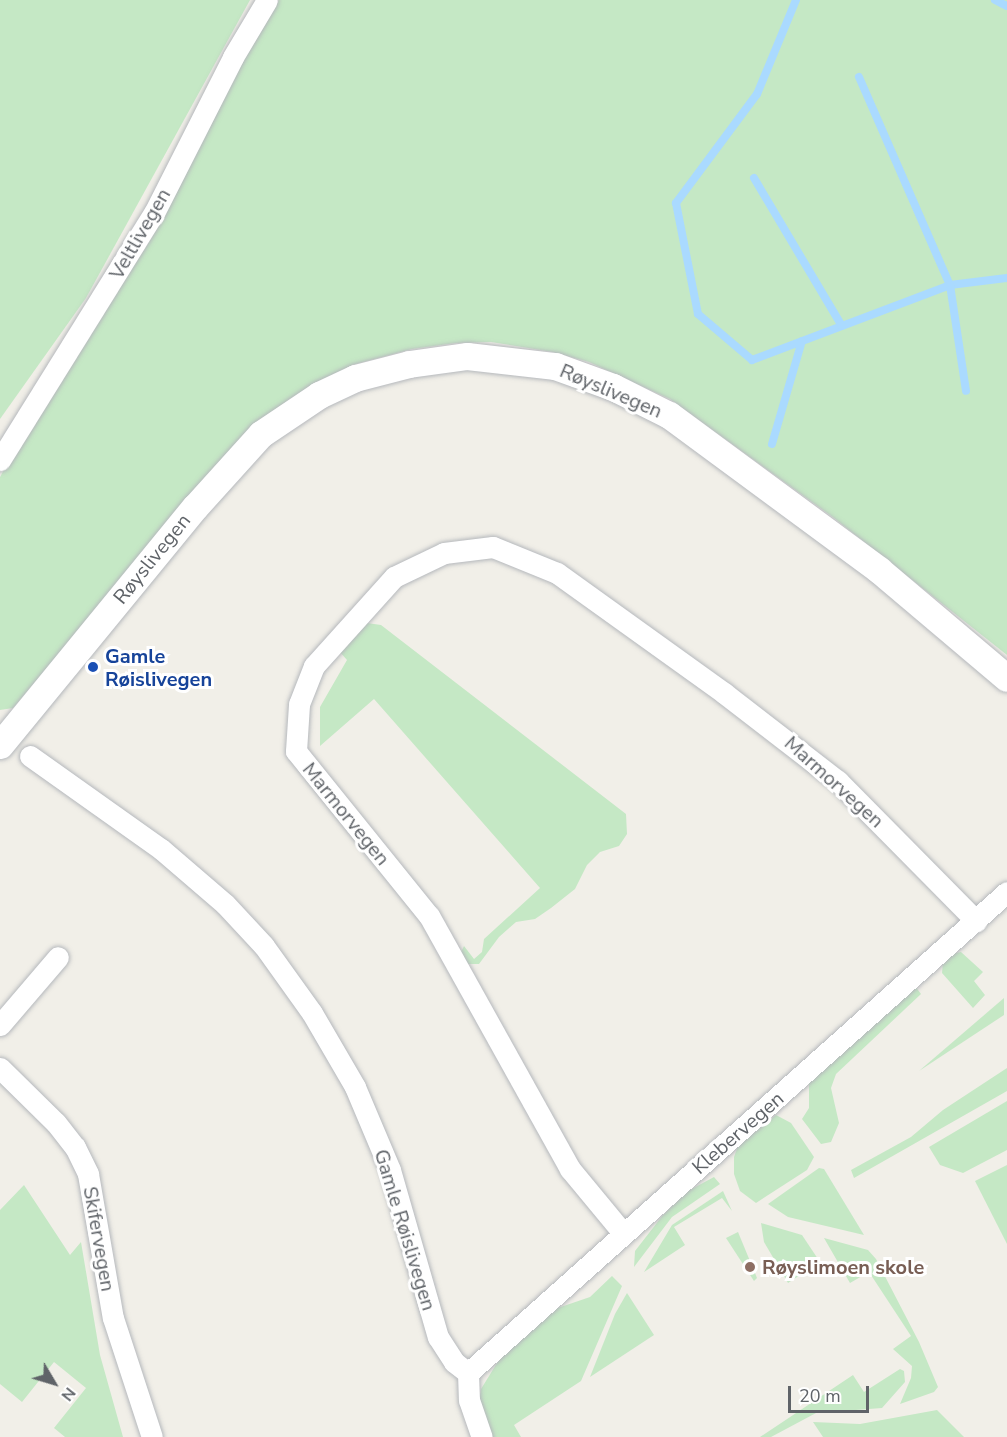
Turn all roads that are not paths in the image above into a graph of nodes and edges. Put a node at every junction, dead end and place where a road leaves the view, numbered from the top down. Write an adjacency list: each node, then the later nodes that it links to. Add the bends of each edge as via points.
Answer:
1 (267, 0): 2 (street, Veltlivegen, via 232,57 154,213)
2 (0, 460)
3 (1007, 678): 4 (street, Røyslivegen, via 879,570 669,415 613,387 555,366 467,356 409,364 355,378 319,395 261,434 195,507)
4 (2, 739)
5 (30, 756): 12 (street, Gamle Røislivegen, via 161,849 225,904 290,978 355,1087 390,1170 438,1337 454,1362)
6 (1007, 892): 7 (street, Klebervegen)
7 (976, 921): 11 (street, Klebervegen); 11 (street, Marmorvegen, via 838,781 733,699 557,573 493,547 444,553 394,577 314,666 298,704 296,751 429,916 570,1169)
8 (58, 957): 9 (street)
9 (0, 1025)
10 (0, 1068): 13 (street, Skifervegen, via 56,1123 75,1147 88,1174 113,1318)
11 (623, 1233): 12 (street, Klebervegen)
12 (468, 1373): 14 (street, via 470,1400)
13 (152, 1437)
14 (482, 1437)

